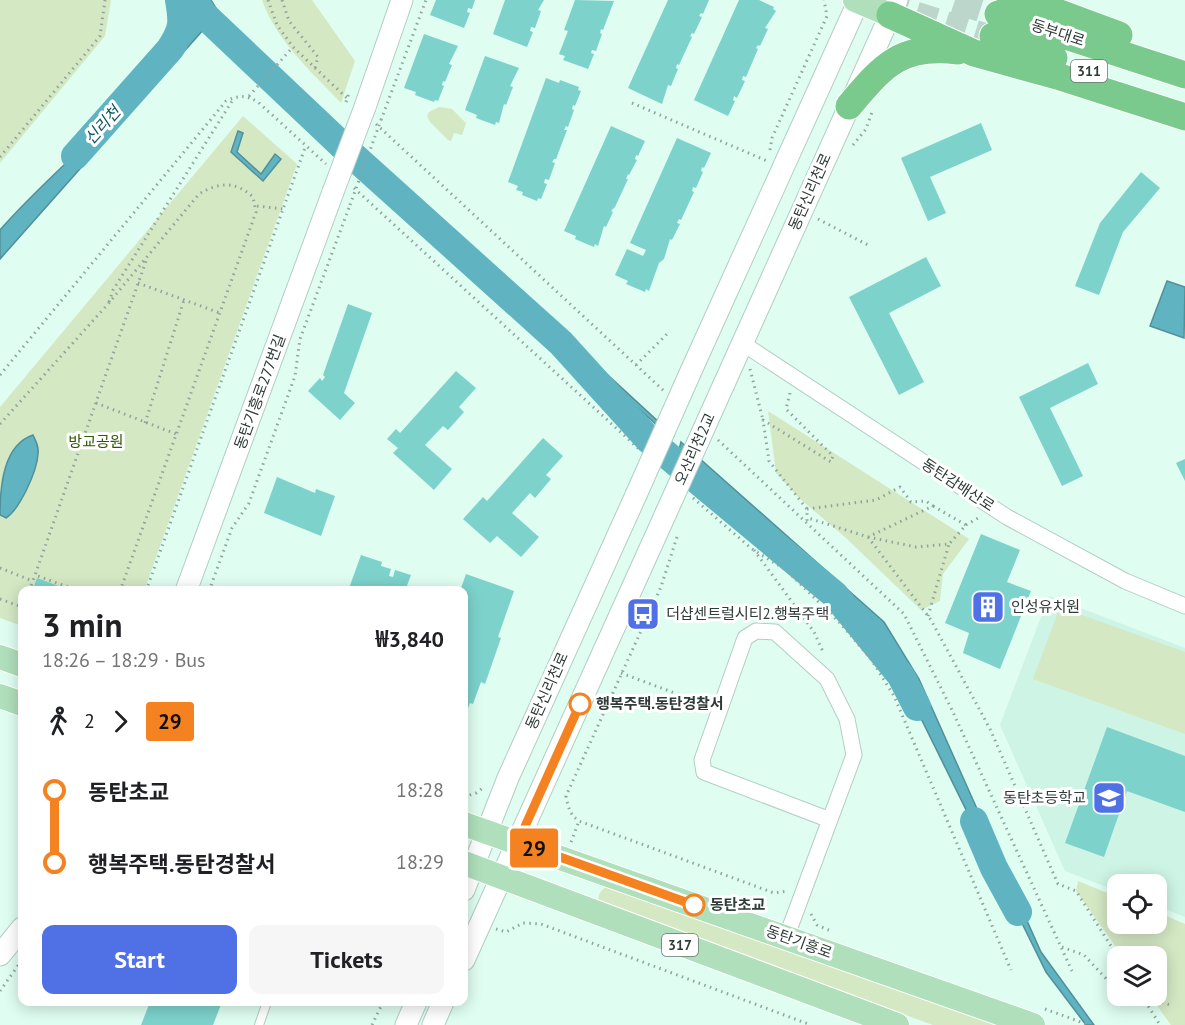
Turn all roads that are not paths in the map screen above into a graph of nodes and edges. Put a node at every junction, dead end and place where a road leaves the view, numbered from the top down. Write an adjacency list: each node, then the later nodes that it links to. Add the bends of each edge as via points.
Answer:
1 (402, 0): 12 (street, 동탄기흥로277번길, bridge, via 342,199)
2 (857, 1): 3 (main road); 20 (street, 동탄신리천로, bridge)
3 (893, 8): 4 (highway); 8 (street, 동탄신리천로)
4 (991, 26): 5 (highway, via 1057,12); 6 (highway, 동부대로 / 311); 7 (highway, 동부대로 / 311); 8 (highway, via 946,50 924,50 899,57 879,71); 9 (highway, via 1057,76)
5 (1185, 59)
6 (1185, 75)
7 (1185, 105)
8 (849, 106): 10 (street, 동탄신리천로)
9 (1185, 117)
10 (742, 344): 11 (street, 동탄신리천로); 13 (street, 동탄감배산로, via 1007,518 1125,581)
11 (724, 384): 21 (street, 오산리천2교, bridge)
12 (188, 586)
13 (1185, 606)
14 (0, 657): 15 (main road)
15 (18, 664)
16 (0, 696): 17 (main road)
17 (18, 703)
18 (830, 820): 18 (street, via 854,755 847,719 827,679 775,632 756,631 745,638 702,759 704,772); 25 (street)
19 (468, 825): 20 (main road, 동탄기흥로)
20 (487, 832): 21 (main road, 동탄기흥로); 22 (street, 동탄신리천로)
21 (518, 842): 23 (street); 25 (main road, 동탄기흥로)
22 (468, 865): 23 (main road, 317)
23 (501, 878): 26 (street); 34 (main road, 317)
24 (18, 933): 27 (street)
25 (786, 938): 35 (main road, 동탄기흥로)
26 (468, 951)
27 (0, 955)
28 (266, 1006): 31 (lane)
29 (414, 1006): 32 (street)
30 (442, 1006): 33 (street)
31 (259, 1025)
32 (406, 1025)
33 (433, 1025)
34 (897, 1025)
35 (1033, 1025)

